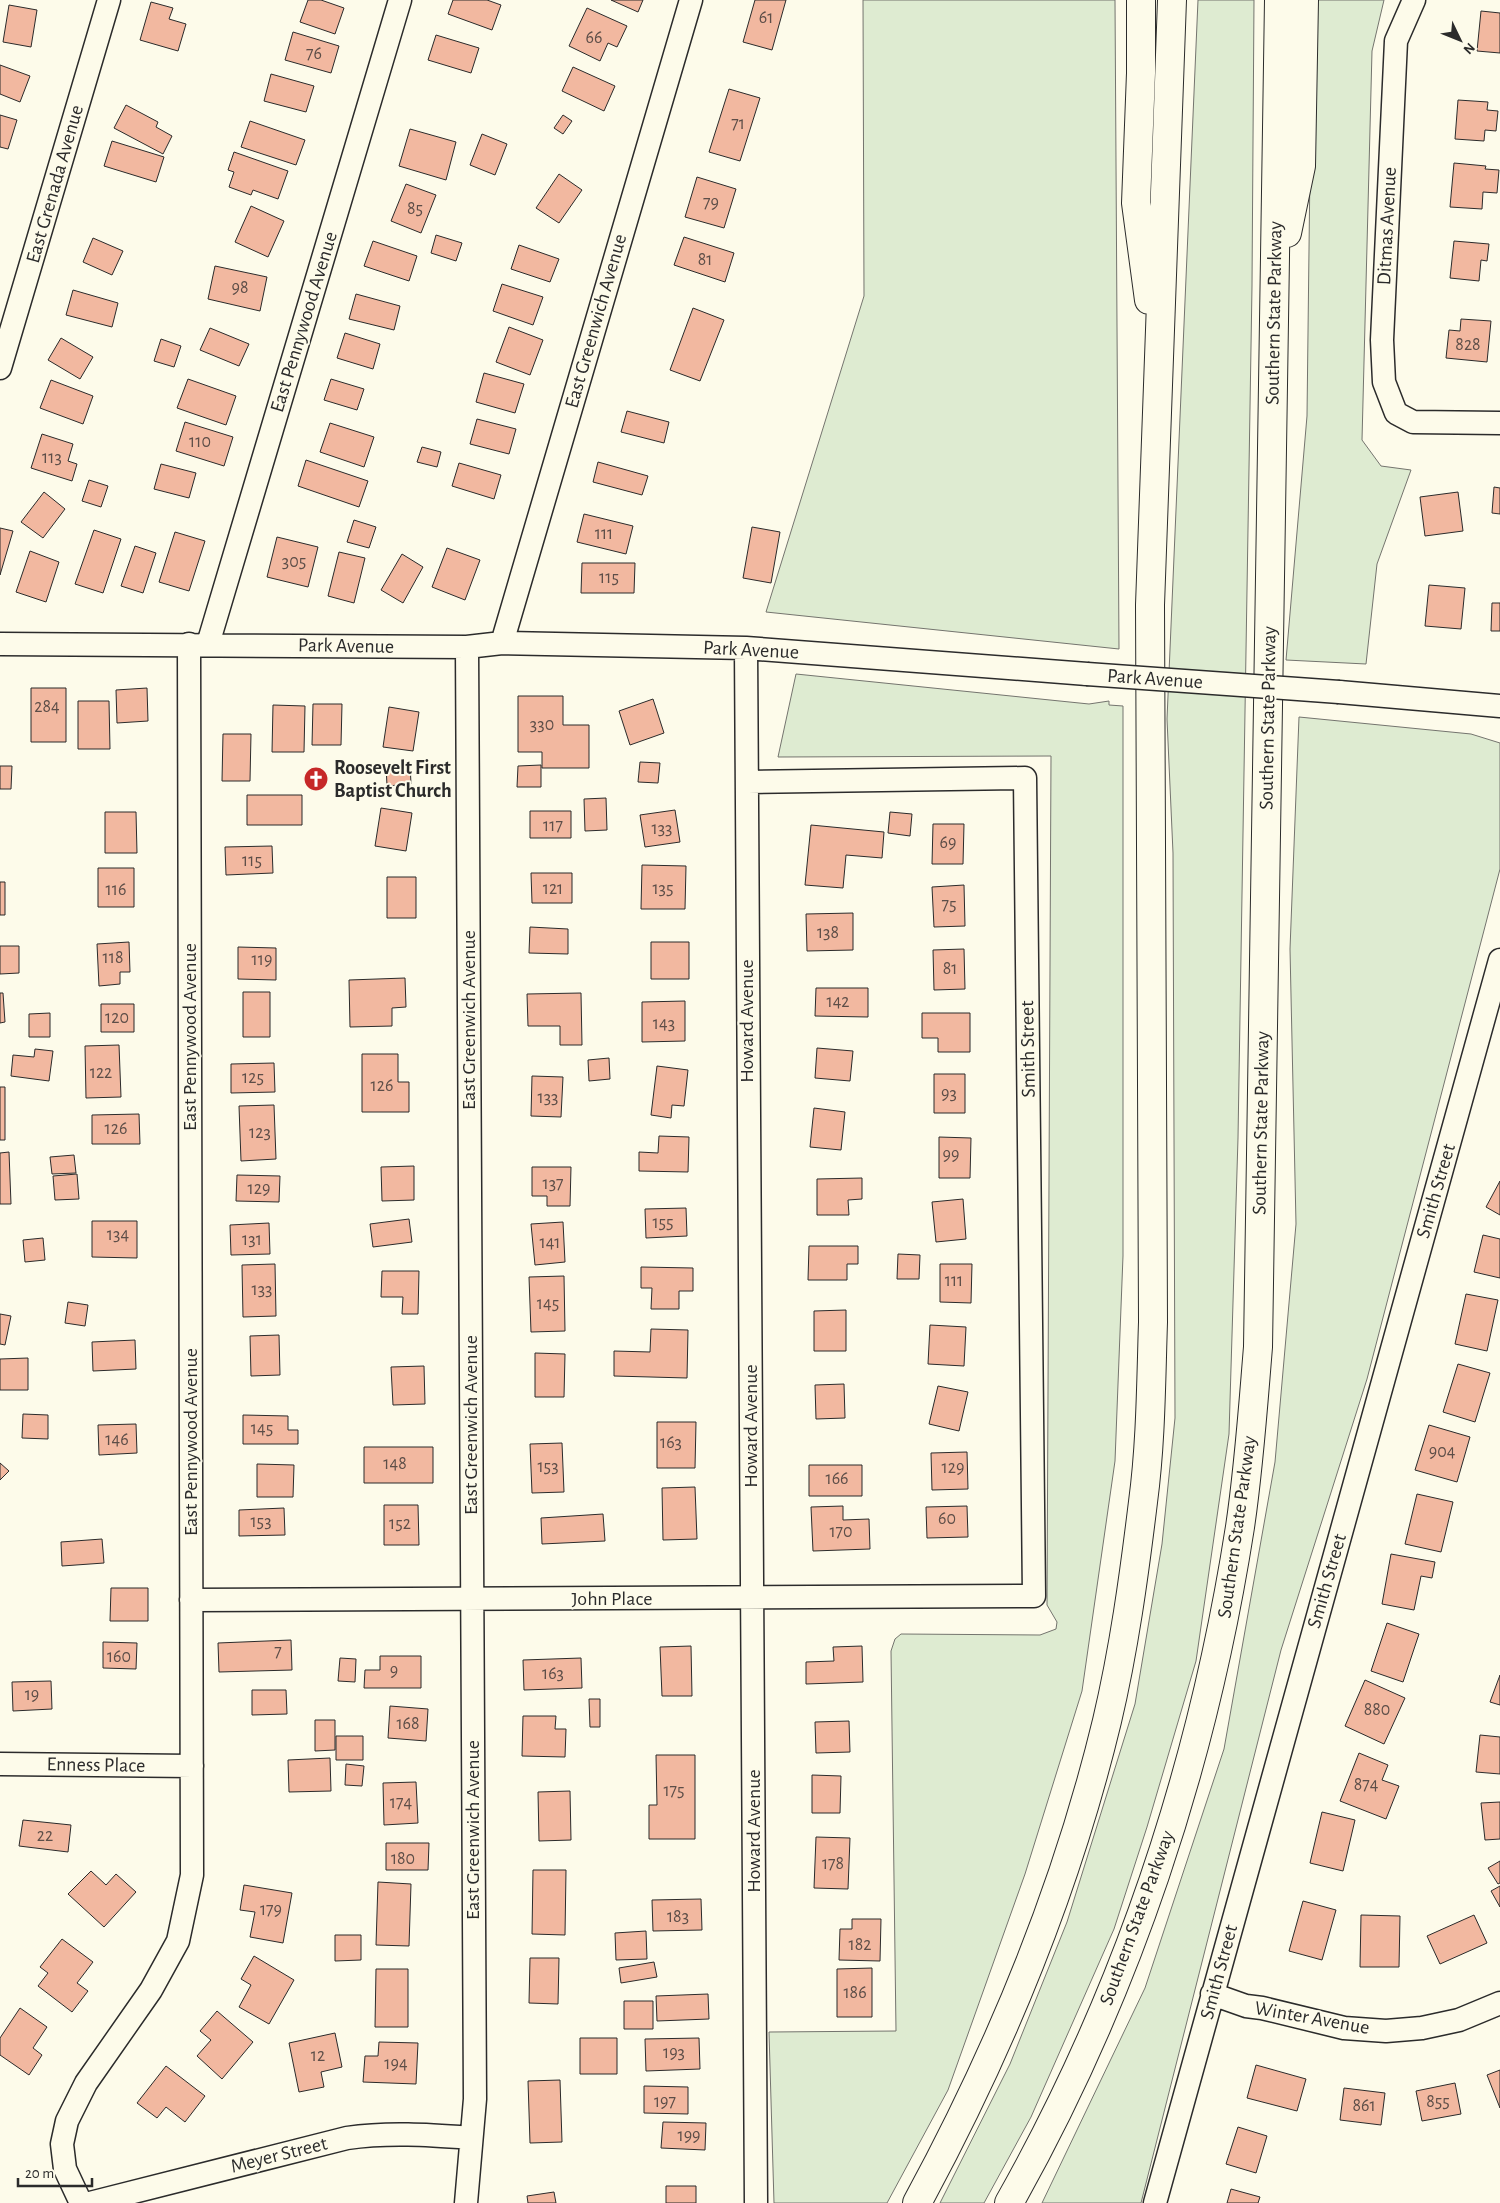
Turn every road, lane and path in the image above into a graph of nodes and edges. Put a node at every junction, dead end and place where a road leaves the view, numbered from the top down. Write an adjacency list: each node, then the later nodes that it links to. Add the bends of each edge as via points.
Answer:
1 (109, 0): 10 (street, East Grenada Avenue)
2 (400, 0): 15 (street, East Pennywood Avenue)
3 (691, 0): 13 (street, East Greenwich Avenue)
4 (1140, 0): 11 (highway, via 1136,203)
5 (1172, 0): 11 (highway)
6 (1279, 0): 9 (highway, Southern State Parkway)
7 (1304, 0): 9 (highway, via 1301,166)
8 (1414, 0): 12 (street, Ditmas Avenue, via 1396,41 1382,340 1384,382 1396,413 1413,422)
9 (1274, 295): 35 (highway, Southern State Parkway, via 1258,1347 1240,1526 1206,1702 1183,1790 1155,1876 1090,2042)
10 (2, 355)
11 (1159, 378): 34 (highway, via 1150,605 1149,728 1154,1313 1151,1412 1143,1501 1124,1634 1107,1720 1057,1893 993,2052)
12 (1500, 423)
13 (502, 643): 16 (street, Park Avenue); 17 (street, Park Avenue)
14 (0, 644): 15 (street, Park Avenue)
15 (199, 644): 16 (street, Park Avenue); 24 (street, East Pennywood Avenue)
16 (467, 647): 22 (street, East Greenwich Avenue)
17 (746, 648): 18 (street, Park Avenue, bridge); 19 (street, Howard Avenue)
18 (1500, 706)
19 (748, 782): 21 (street, Smith Street, via 1025,778); 23 (street, Howard Avenue)
20 (1500, 960): 27 (street, Smith Street)
21 (1034, 1596): 23 (street, John Place)
22 (472, 1599): 23 (street, John Place); 24 (street, John Place); 29 (street, East Greenwich Avenue, via 475,2098)
23 (752, 1599): 33 (street, Howard Avenue)
24 (191, 1600): 26 (street, East Pennywood Avenue)
25 (0, 1764): 26 (street, Enness Place)
26 (192, 1766): 30 (street, East Pennywood Avenue, via 192,1875 178,1941 151,1990 86,2083 66,2121 62,2144 65,2169)
27 (1212, 1994): 28 (street, Winter Avenue, via 1246,2006 1344,2028 1386,2031 1460,2020); 36 (street, Smith Street)
28 (1500, 2003)
29 (471, 2138): 31 (street, Meyer Street, via 413,2134 347,2138); 32 (street, East Greenwich Avenue)
30 (81, 2203)
31 (90, 2203)
32 (466, 2203)
33 (756, 2203)
34 (917, 2203)
35 (1009, 2203)
36 (1155, 2203)

